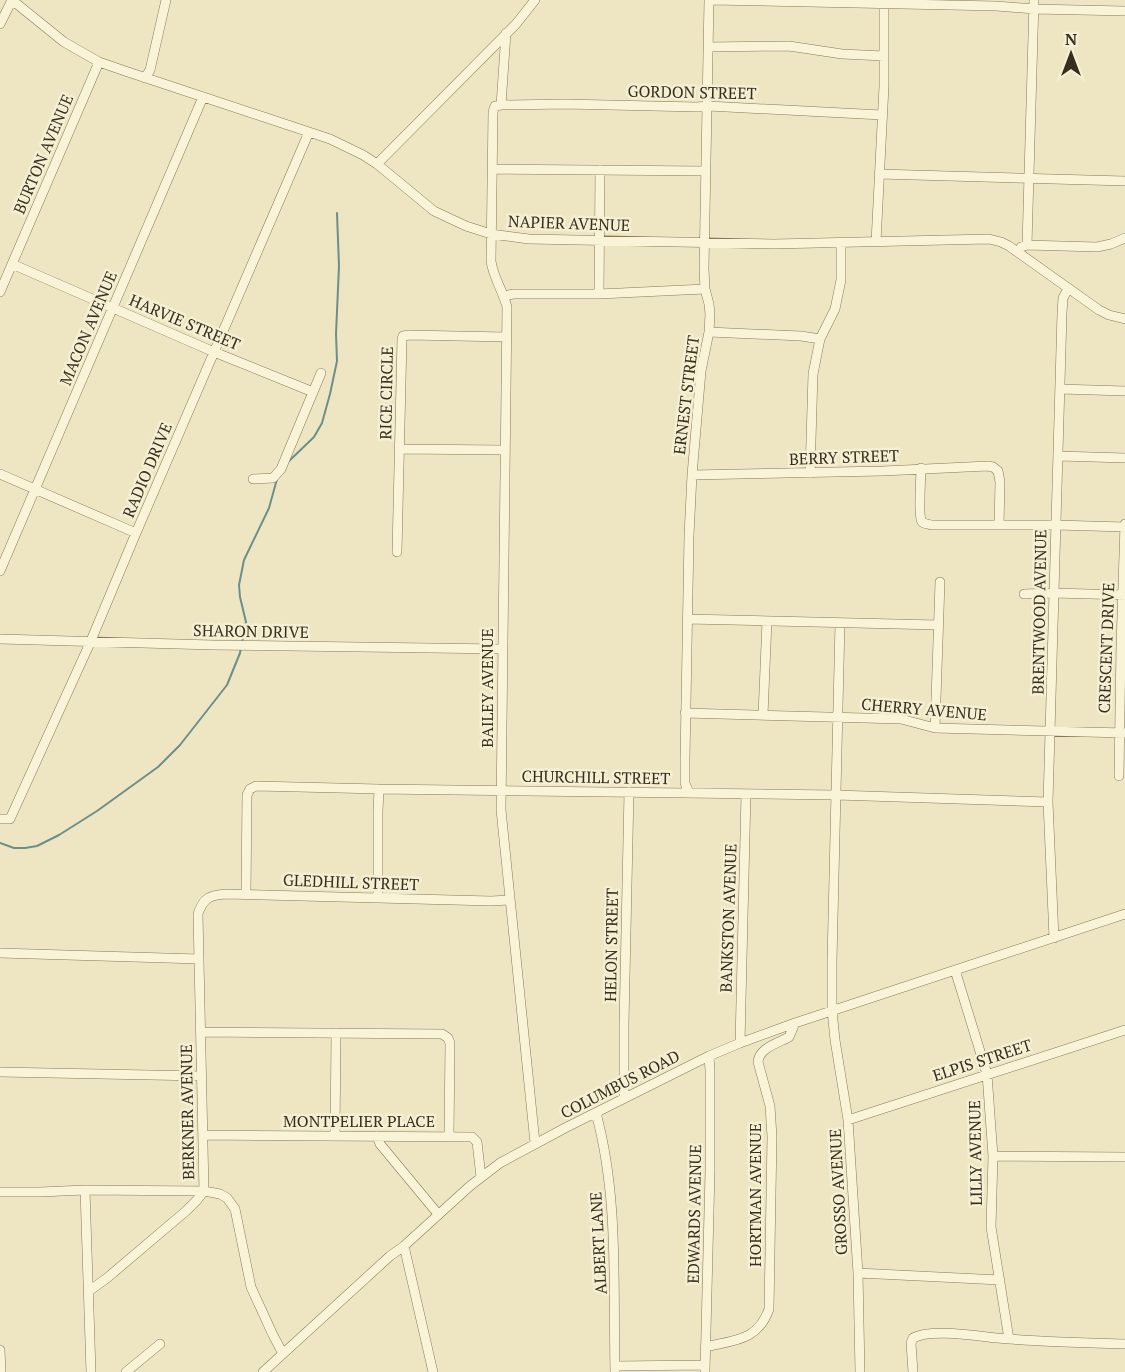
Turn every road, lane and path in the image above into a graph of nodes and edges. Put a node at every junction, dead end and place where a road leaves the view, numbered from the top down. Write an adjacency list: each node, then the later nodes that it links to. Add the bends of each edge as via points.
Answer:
1 (12, 0): 8 (street); 12 (street, NAPIER AVENUE, via 58,38)
2 (166, 0): 13 (street)
3 (535, 0): 9 (street)
4 (711, 0): 5 (street); 10 (street, ERNEST STREET)
5 (884, 2): 6 (street); 11 (street)
6 (1034, 4): 7 (street); 24 (street)
7 (1125, 11)
8 (0, 24)
9 (506, 33): 15 (street, BAILEY AVENUE); 19 (street)
10 (708, 47): 11 (street, via 789,46); 16 (street, ERNEST STREET)
11 (884, 56): 17 (street)
12 (99, 62): 13 (street, NAPIER AVENUE); 34 (street, BURTON AVENUE)
13 (146, 78): 14 (street, NAPIER AVENUE)
14 (203, 97): 18 (street, NAPIER AVENUE); 40 (street, MACON AVENUE)
15 (501, 105): 16 (street, GORDON STREET); 20 (street, BAILEY AVENUE, via 495,106 494,112)
16 (708, 106): 17 (street, GORDON STREET); 22 (street, ERNEST STREET)
17 (882, 115): 23 (street)
18 (309, 132): 19 (street, NAPIER AVENUE); 45 (street, RADIO DRIVE)
19 (377, 164): 26 (street, NAPIER AVENUE, via 434,211)
20 (492, 169): 21 (street); 26 (street, BAILEY AVENUE)
21 (600, 170): 22 (street); 28 (street)
22 (706, 171): 29 (street, ERNEST STREET)
23 (879, 174): 24 (street); 30 (street)
24 (1029, 178): 25 (street); 32 (street)
25 (1125, 181)
26 (491, 234): 28 (street, NAPIER AVENUE); 39 (street, BAILEY AVENUE, via 492,268)
27 (1125, 237): 32 (street, via 1097,247)
28 (599, 240): 29 (street, NAPIER AVENUE); 38 (street)
29 (705, 242): 31 (street, NAPIER AVENUE); 35 (street, ERNEST STREET)
30 (876, 242): 31 (street, NAPIER AVENUE); 33 (street, NAPIER AVENUE, via 981,238)
31 (841, 243): 44 (street, via 841,280 834,309)
32 (1027, 245): 33 (street)
33 (1013, 249): 36 (street, NAPIER AVENUE)
34 (12, 264): 37 (street, BURTON AVENUE); 40 (street, HARVIE STREET)
35 (705, 289): 38 (street); 42 (street, ERNEST STREET)
36 (1068, 289): 41 (street, NAPIER AVENUE, via 1099,310); 47 (street, BRENTWOOD AVENUE, via 1062,302)
37 (0, 292)
38 (599, 294): 39 (street)
39 (504, 297): 43 (street, BAILEY AVENUE)
40 (113, 308): 45 (street, HARVIE STREET); 59 (street, MACON AVENUE)
41 (1125, 319)
42 (709, 332): 44 (street); 57 (street, ERNEST STREET, via 701,371)
43 (506, 337): 50 (street, RICE CIRCLE, via 403,336); 51 (street, BAILEY AVENUE)
44 (820, 339): 55 (street, via 813,374)
45 (214, 352): 49 (street, HARVIE STREET); 64 (street, RADIO DRIVE)
46 (321, 373): 49 (street)
47 (1060, 389): 48 (street); 52 (street, BRENTWOOD AVENUE)
48 (1125, 391)
49 (313, 392): 58 (street, via 281,469 273,478)
50 (400, 449): 51 (street, RICE CIRCLE); 65 (street)
51 (505, 450): 77 (street, BAILEY AVENUE)
52 (1059, 456): 53 (street); 62 (street, BRENTWOOD AVENUE)
53 (1125, 458)
54 (921, 468): 55 (street, BERRY STREET); 61 (street, via 921,521 931,525); 61 (street, BERRY STREET, via 996,469 1000,482)
55 (810, 473): 57 (street, BERRY STREET)
56 (0, 474): 59 (street)
57 (692, 475): 71 (street, ERNEST STREET)
58 (253, 478)
59 (35, 490): 64 (street); 66 (street, MACON AVENUE)
60 (1125, 521): 63 (street, CRESCENT DRIVE)
61 (999, 525): 62 (street)
62 (1056, 525): 63 (street); 68 (street, BRENTWOOD AVENUE)
63 (1125, 527): 70 (street, CRESCENT DRIVE)
64 (136, 533): 76 (street, RADIO DRIVE)
65 (397, 552)
66 (0, 571)
67 (940, 582): 74 (street)
68 (1054, 593): 69 (street); 70 (street); 82 (street, BRENTWOOD AVENUE)
69 (1024, 594)
70 (1124, 595): 83 (street, CRESCENT DRIVE)
71 (687, 619): 72 (street); 78 (street, ERNEST STREET)
72 (767, 621): 73 (street); 79 (street)
73 (840, 623): 74 (street); 80 (street, GROSSO AVENUE)
74 (938, 625): 81 (street)
75 (0, 639): 76 (street, SHARON DRIVE)
76 (90, 643): 77 (street, SHARON DRIVE); 92 (street, RADIO DRIVE)
77 (501, 649): 86 (street, BAILEY AVENUE)
78 (685, 713): 79 (street, CHERRY AVENUE); 88 (street, ERNEST STREET, via 685,783)
79 (763, 715): 80 (street, CHERRY AVENUE)
80 (838, 717): 81 (street, CHERRY AVENUE, via 901,719); 90 (street, GROSSO AVENUE)
81 (935, 728): 82 (street, CHERRY AVENUE)
82 (1051, 732): 83 (street, CHERRY AVENUE); 91 (street, BRENTWOOD AVENUE)
83 (1122, 733): 84 (street, CRESCENT DRIVE)
84 (1119, 776)
85 (379, 789): 86 (street, CHURCHILL STREET); 93 (street, CHURCHILL STREET, via 250,789); 94 (street)
86 (501, 791): 87 (street, CHURCHILL STREET); 95 (street, BAILEY AVENUE)
87 (629, 792): 88 (street, CHURCHILL STREET); 112 (street, HELON STREET)
88 (689, 793): 89 (street, CHURCHILL STREET)
89 (746, 794): 90 (street, CHURCHILL STREET); 107 (street, BANKSTON AVENUE)
90 (836, 795): 91 (street, CHURCHILL STREET); 102 (street, GROSSO AVENUE)
91 (1048, 802): 98 (street, BRENTWOOD AVENUE)
92 (5, 819)
93 (246, 894): 94 (street, GLEDHILL STREET); 96 (street, GLEDHILL STREET, via 211,896)
94 (378, 898): 95 (street, GLEDHILL STREET)
95 (509, 900): 119 (street, BAILEY AVENUE)
96 (199, 911): 100 (street, BERKNER AVENUE)
97 (1125, 914): 98 (street, COLUMBUS ROAD)
98 (1054, 938): 101 (street, COLUMBUS ROAD)
99 (0, 953): 100 (street)
100 (199, 959): 105 (street, BERKNER AVENUE)
101 (955, 970): 102 (street, COLUMBUS ROAD); 110 (street, LILLY AVENUE)
102 (832, 1010): 103 (street, COLUMBUS ROAD); 114 (street, GROSSO AVENUE)
103 (795, 1023): 107 (street, COLUMBUS ROAD); 134 (street, HORTMAN AVENUE, via 789,1037 758,1056 771,1106 769,1309 753,1334)
104 (1125, 1030): 110 (street, ELPIS STREET)
105 (201, 1032): 106 (street); 111 (street, BERKNER AVENUE)
106 (336, 1033): 116 (street); 118 (street, via 440,1034 448,1038)
107 (740, 1043): 108 (street, COLUMBUS ROAD)
108 (709, 1056): 112 (street, COLUMBUS ROAD); 134 (street, EDWARDS AVENUE)
109 (0, 1072): 111 (street)
110 (987, 1074): 114 (street, ELPIS STREET); 120 (street, LILLY AVENUE)
111 (201, 1076): 115 (street, BERKNER AVENUE)
112 (624, 1098): 113 (street, COLUMBUS ROAD)
113 (596, 1113): 119 (street, COLUMBUS ROAD); 138 (street, ALBERT LANE, via 611,1195)
114 (848, 1120): 128 (street, GROSSO AVENUE)
115 (203, 1135): 116 (street, MONTPELIER PLACE); 125 (street, BERKNER AVENUE)
116 (335, 1136): 117 (street, MONTPELIER PLACE)
117 (377, 1136): 118 (street, MONTPELIER PLACE); 126 (street)
118 (449, 1137): 122 (street, MONTPELIER PLACE, via 476,1140)
119 (535, 1143): 122 (street, COLUMBUS ROAD)
120 (993, 1156): 121 (street); 129 (street, LILLY AVENUE, via 991,1227)
121 (1125, 1157)
122 (481, 1177): 126 (street, COLUMBUS ROAD)
123 (85, 1190): 124 (street); 125 (street); 130 (street)
124 (0, 1191)
125 (204, 1191): 130 (street, via 186,1211); 136 (street, BERKNER AVENUE, via 227,1198 235,1209 251,1287)
126 (438, 1214): 127 (street, COLUMBUS ROAD)
127 (404, 1246): 136 (street, COLUMBUS ROAD); 143 (street)
128 (858, 1273): 129 (street); 144 (street, GROSSO AVENUE)
129 (1000, 1280): 131 (street, LILLY AVENUE)
130 (89, 1291): 140 (street)
131 (1009, 1340): 133 (street); 145 (street, via 917,1335 911,1343)
132 (160, 1344): 141 (street)
133 (1125, 1344)
134 (705, 1347): 137 (street, EDWARDS AVENUE)
135 (0, 1350): 139 (street)
136 (283, 1354): 142 (street, COLUMBUS ROAD)
137 (705, 1368): 138 (street)
138 (615, 1369)
139 (1, 1372)
140 (91, 1372)
141 (126, 1372)
142 (264, 1372)
143 (433, 1372)
144 (860, 1372)
145 (913, 1372)

